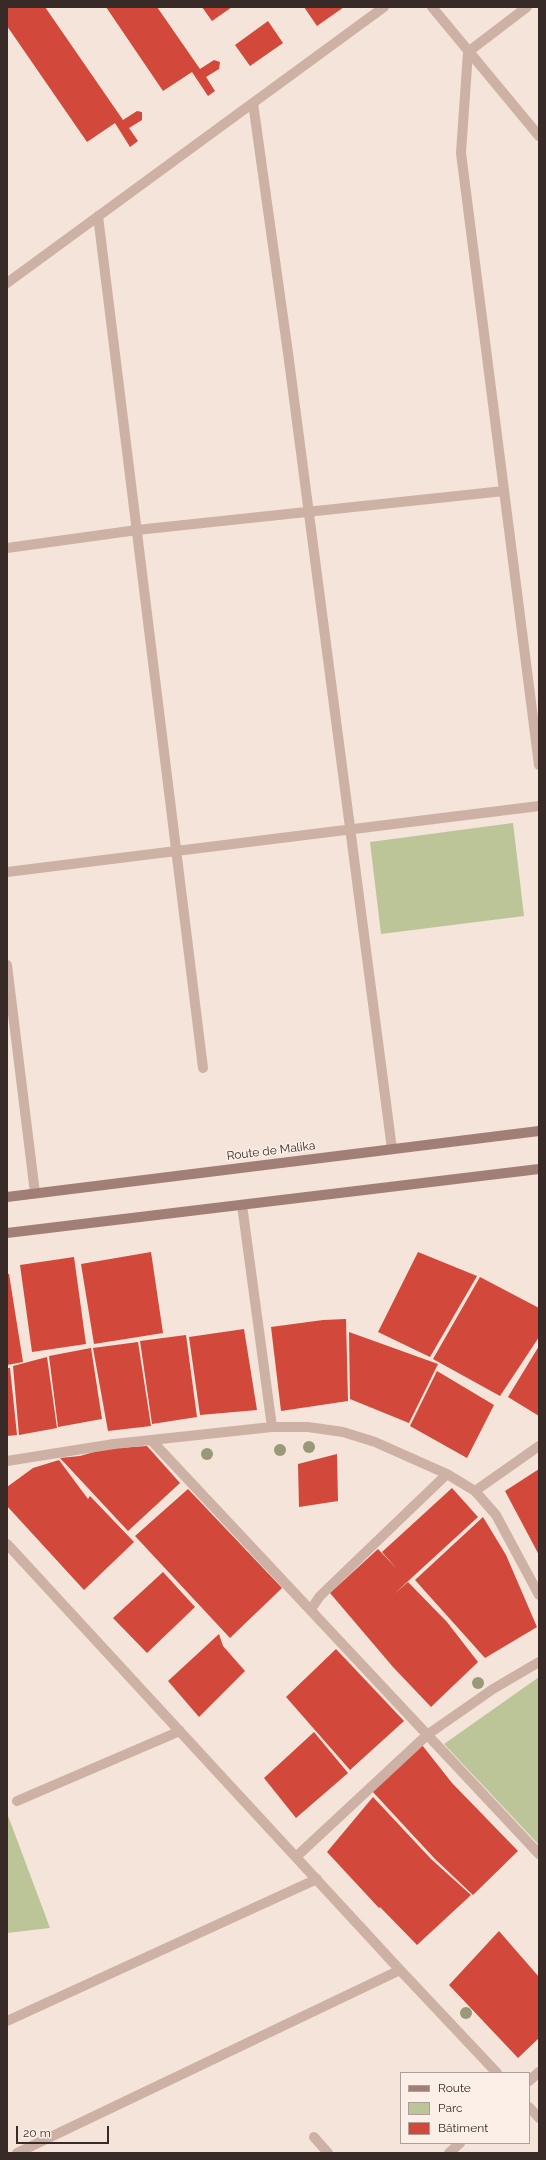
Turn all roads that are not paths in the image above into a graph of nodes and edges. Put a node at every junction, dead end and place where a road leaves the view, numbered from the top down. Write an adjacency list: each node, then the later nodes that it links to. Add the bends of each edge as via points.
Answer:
1 (384, 7): 5 (street)
2 (432, 7): 4 (street)
3 (527, 7): 4 (street)
4 (468, 52): 6 (street); 9 (street, via 461,153)
5 (253, 103): 7 (street); 10 (street)
6 (539, 136)
7 (98, 216): 8 (street); 11 (street)
8 (7, 283)
9 (504, 491): 10 (street); 13 (street)
10 (309, 511): 11 (street); 15 (street)
11 (137, 530): 12 (street); 16 (street)
12 (7, 548)
13 (539, 765)
14 (539, 806): 15 (street)
15 (350, 830): 16 (street); 21 (street)
16 (176, 851): 17 (street); 19 (street)
17 (7, 872)
18 (7, 965): 23 (street)
19 (203, 1068)
20 (539, 1131): 21 (main road, Route de Malika)
21 (392, 1149): 23 (main road, Route de Malika)
22 (539, 1170): 25 (main road)
23 (35, 1193): 24 (main road, Route de Malika)
24 (7, 1197)
25 (242, 1205): 26 (main road); 27 (street)
26 (7, 1234)
27 (272, 1427): 28 (street); 31 (street, via 308,1427 343,1432 375,1442)
28 (152, 1441): 30 (street, via 114,1444); 35 (street)
29 (539, 1446): 32 (street)
30 (7, 1461)
31 (447, 1474): 32 (street); 35 (street, via 320,1596)
32 (475, 1490): 34 (street, via 496,1515)
33 (7, 1544): 37 (street)
34 (539, 1595)
35 (311, 1609): 38 (street)
36 (539, 1662): 38 (street, via 493,1689)
37 (180, 1730): 39 (street); 41 (street)
38 (427, 1735): 40 (street); 41 (street)
39 (17, 1801)
40 (539, 1854)
41 (296, 1856): 42 (street)
42 (317, 1879): 43 (street); 44 (street)
43 (400, 1970): 45 (street); 52 (street)
44 (7, 2021)
45 (496, 2072)
46 (539, 2072): 47 (street)
47 (530, 2080)
48 (530, 2108): 49 (street)
49 (539, 2118)
50 (314, 2137): 53 (street)
51 (459, 2144): 54 (street)
52 (17, 2153)
53 (328, 2153)
54 (449, 2153)

